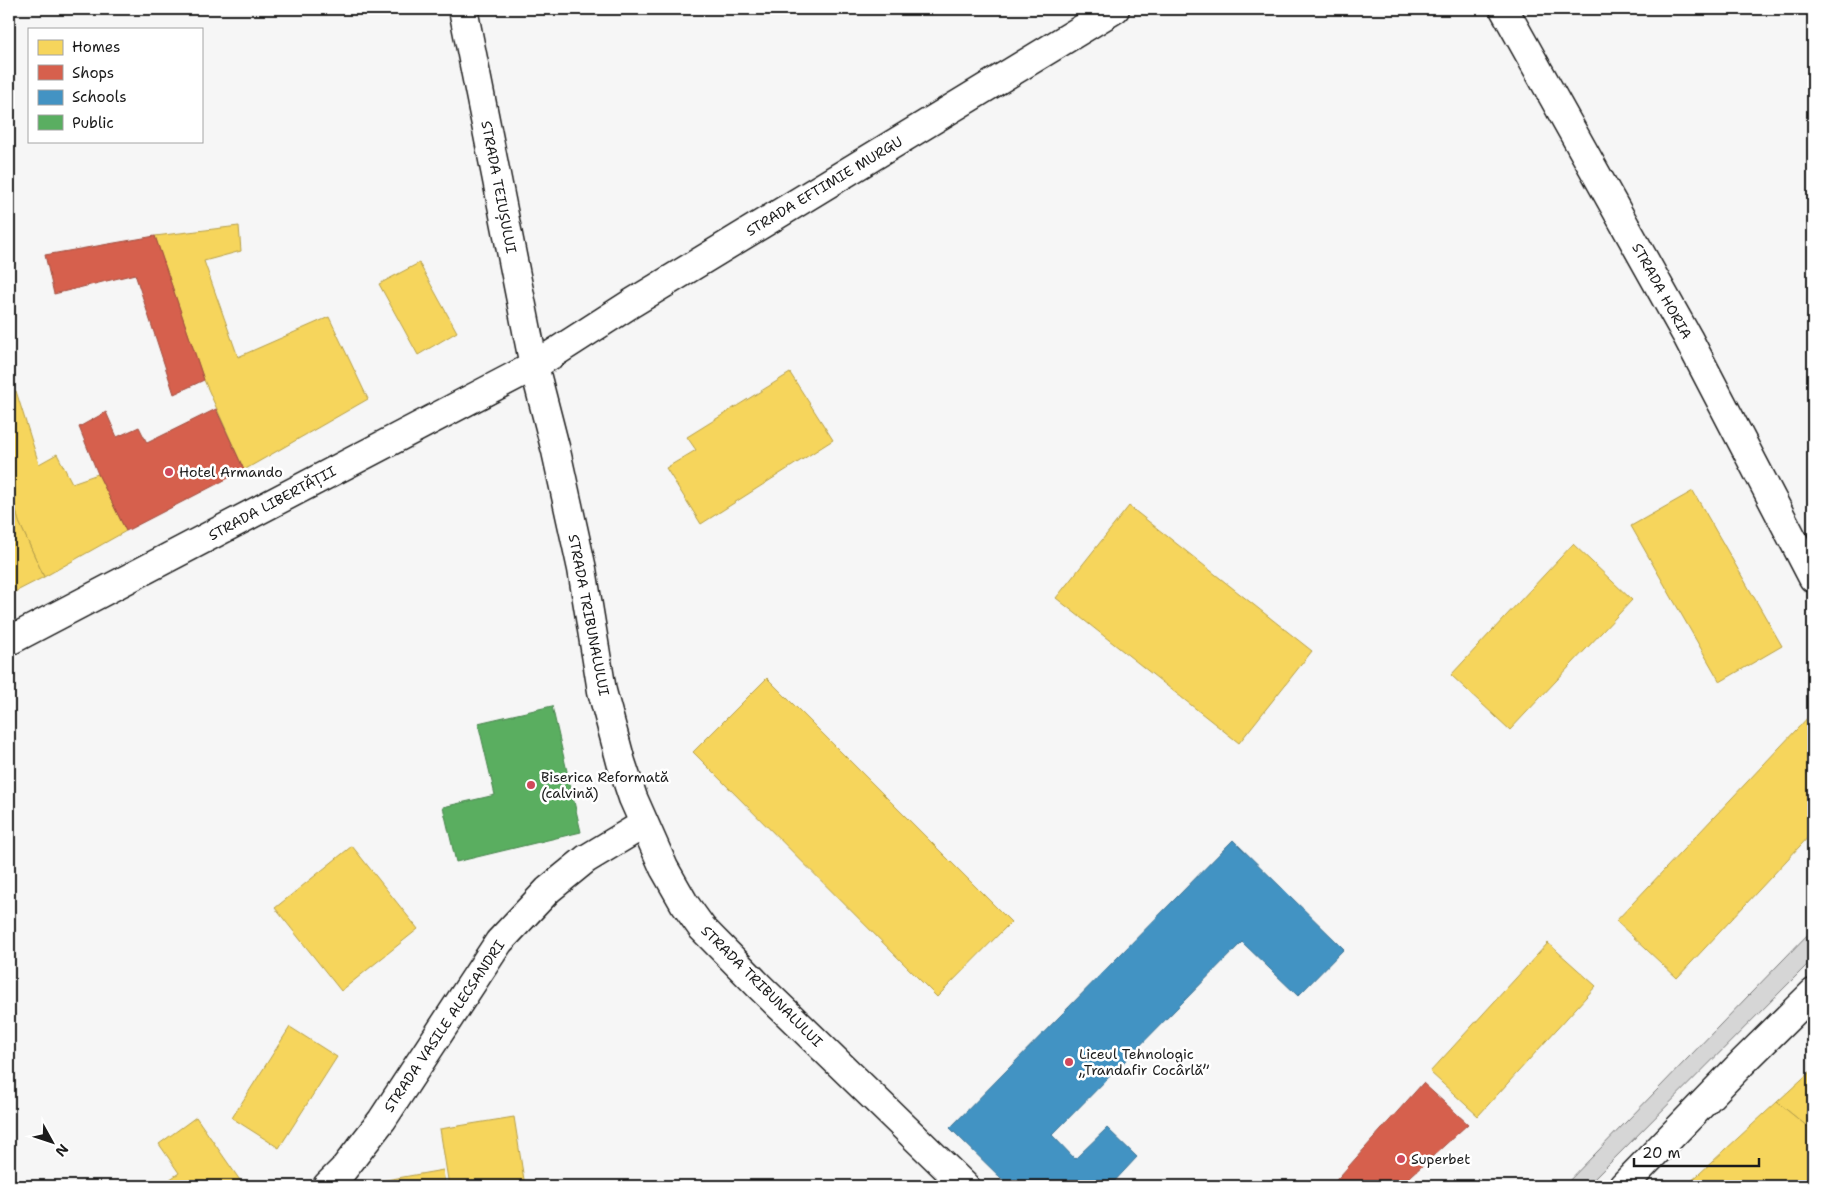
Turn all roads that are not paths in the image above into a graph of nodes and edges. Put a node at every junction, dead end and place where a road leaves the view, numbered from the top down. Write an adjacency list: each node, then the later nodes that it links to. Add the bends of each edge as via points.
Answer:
1 (463, 9): 4 (main road, STRADA TEIUȘULUI)
2 (1114, 9): 4 (main road, STRADA EFTIMIE MURGU)
3 (1504, 9): 5 (main road, STRADA HORIA, via 1688,338)
4 (534, 366): 6 (main road, STRADA LIBERTĂȚII); 7 (main road, STRADA TRIBUNALULUI, via 582,569 602,691 621,762)
5 (1813, 578)
6 (9, 641)
7 (644, 824): 9 (main road, STRADA VASILE ALECSANDRI, via 586,859 548,890 499,942 382,1120 344,1170); 10 (main road, STRADA TRIBUNALULUI, via 664,868 702,928)
8 (1813, 993): 11 (main road)
9 (327, 1186)
10 (965, 1186)
11 (1623, 1186)

